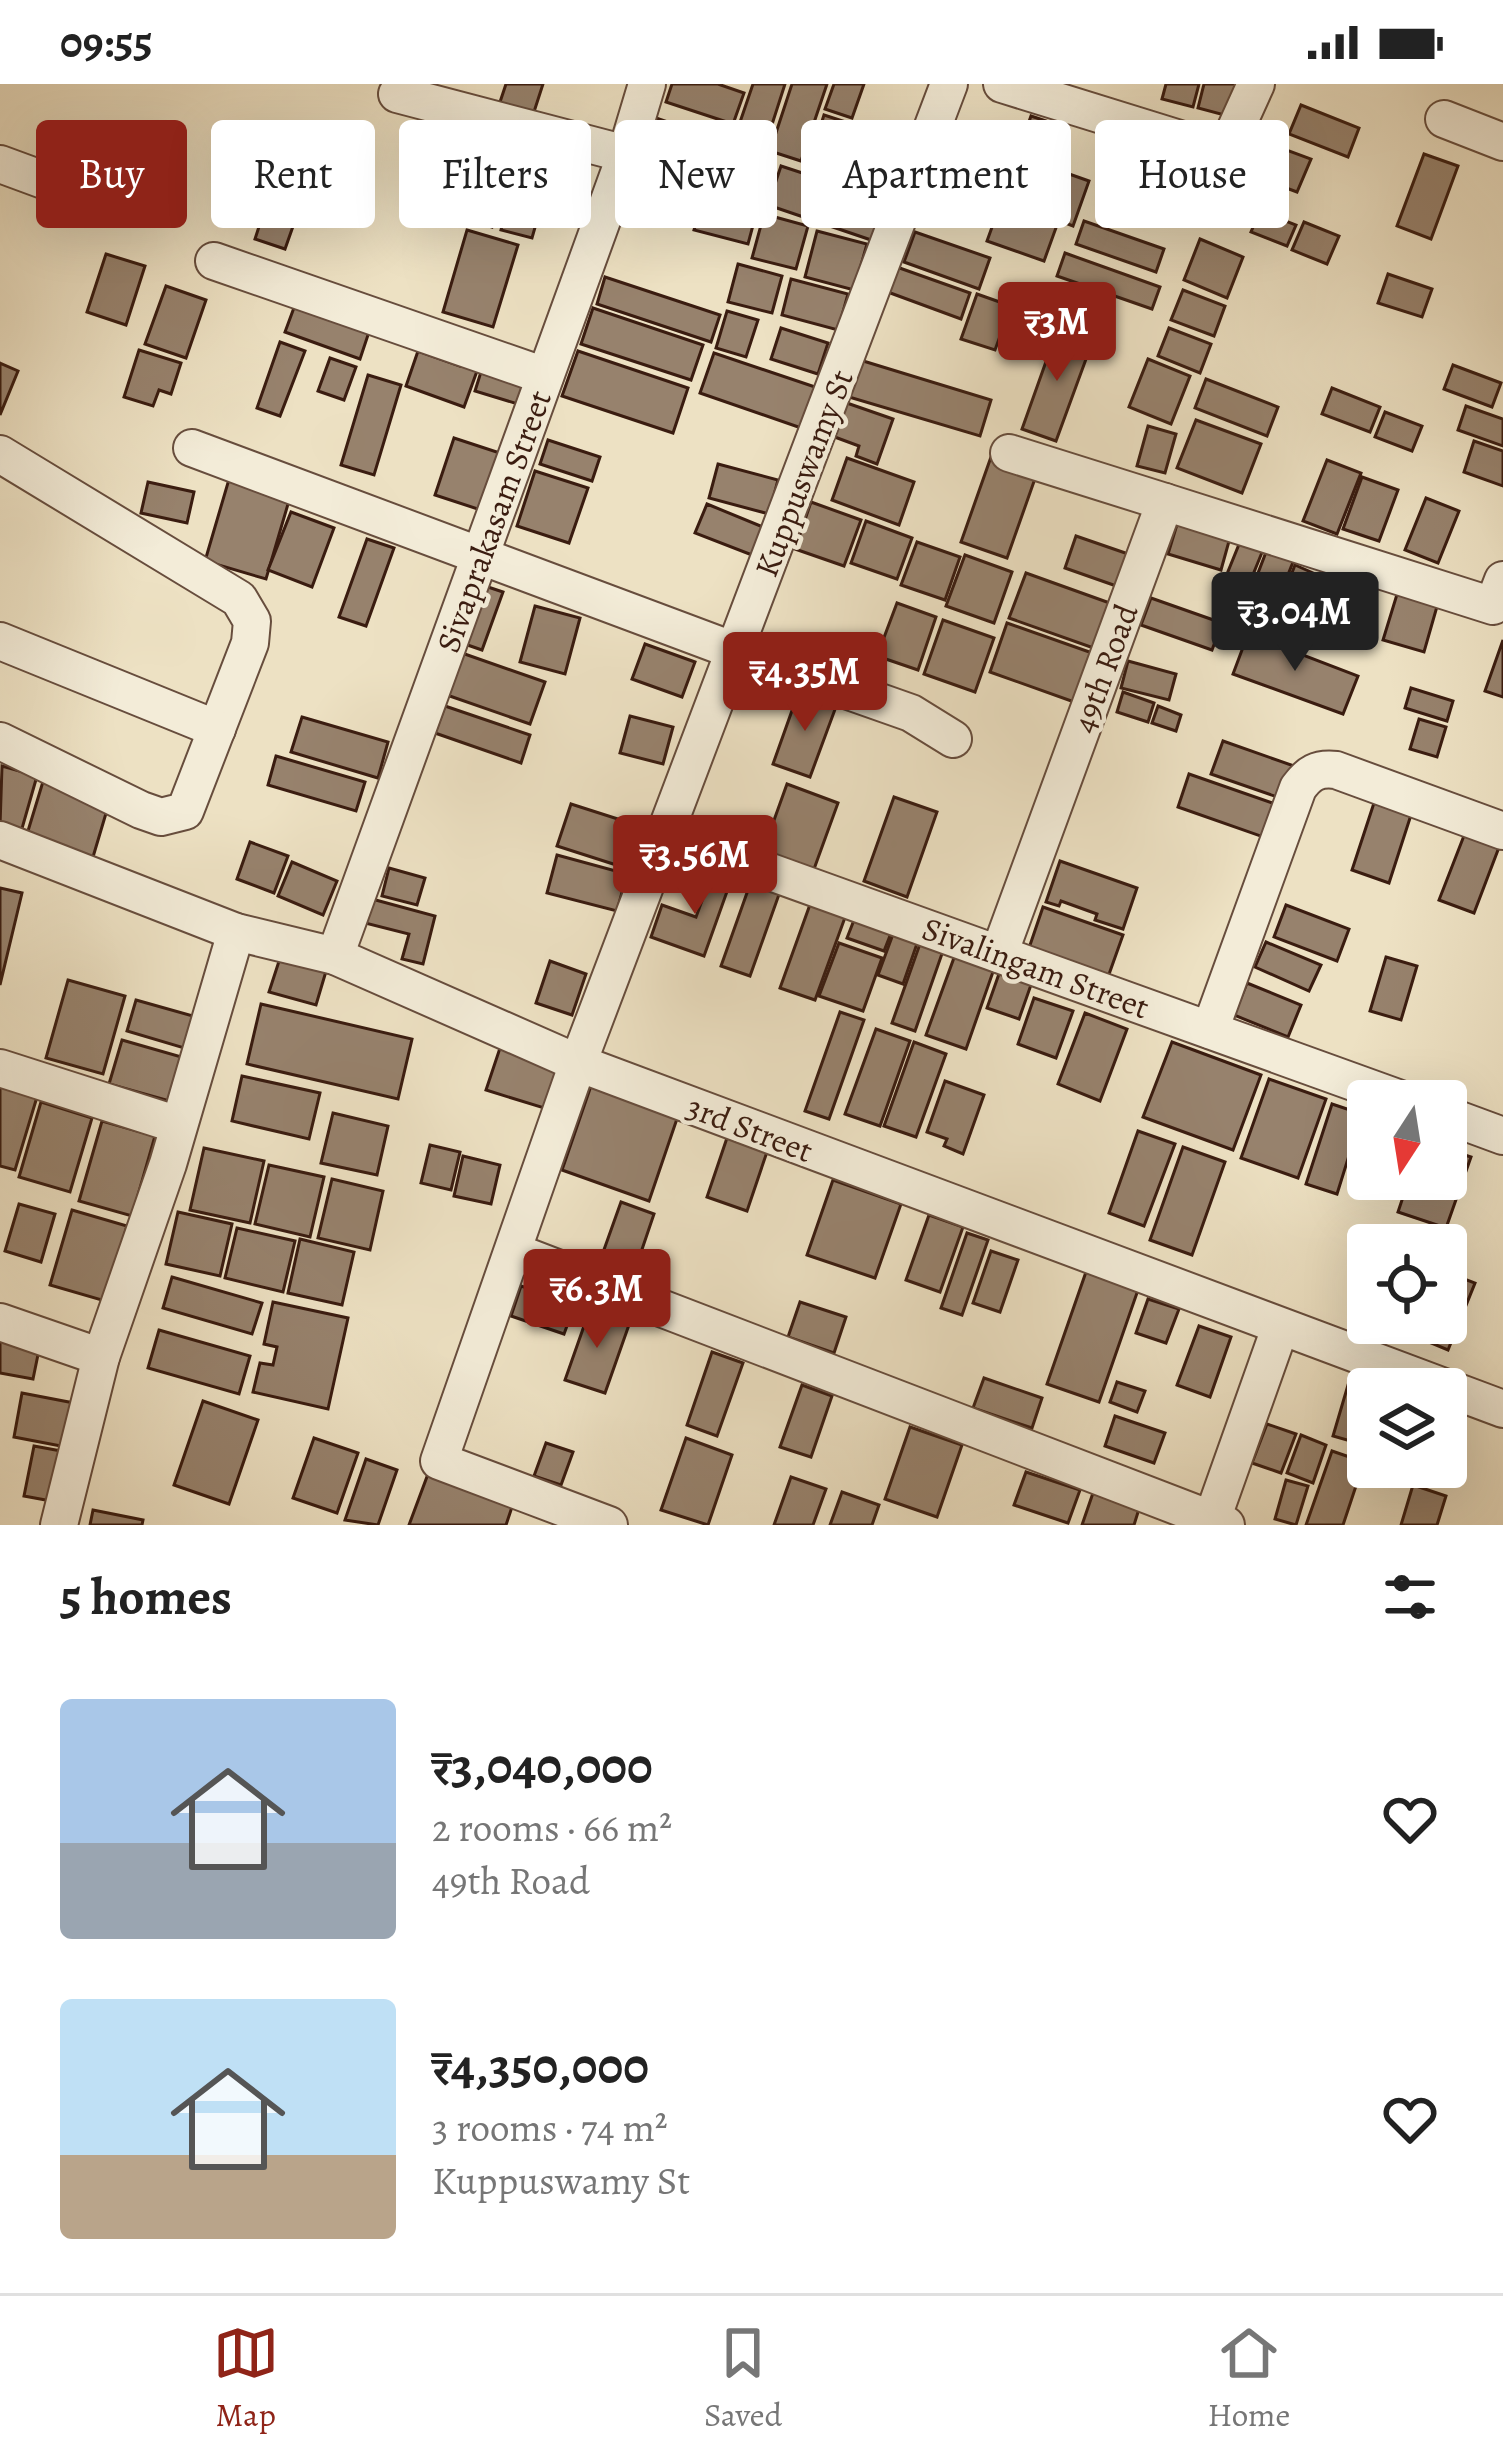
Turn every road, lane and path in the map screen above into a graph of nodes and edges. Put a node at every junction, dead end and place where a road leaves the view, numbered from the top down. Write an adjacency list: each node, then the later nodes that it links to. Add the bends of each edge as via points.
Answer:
1 (647, 84): 7 (street, Sivaprakasam Street)
2 (949, 84): 22 (street, Kuppuswamy St)
3 (1002, 84): 4 (street, via 1212,148 1232,136)
4 (1256, 84)
5 (397, 94): 9 (street)
6 (1444, 118): 8 (street)
7 (636, 120)
8 (1503, 142)
9 (615, 151)
10 (0, 164): 11 (street)
11 (36, 177)
12 (615, 184): 14 (street, Sivaprakasam Street)
13 (214, 261): 14 (street)
14 (545, 376): 19 (street, Sivaprakasam Street)
15 (192, 448): 19 (street)
16 (1009, 453): 18 (street)
17 (0, 454): 23 (street, via 239,599 252,621 250,644)
18 (1166, 502): 20 (street); 30 (street, 49th Road)
19 (480, 557): 22 (street); 31 (street, Sivaprakasam Street)
20 (1498, 593)
21 (0, 641): 23 (street)
22 (735, 651): 24 (street, via 911,713); 27 (street, Kuppuswamy St)
23 (217, 729): 25 (street, via 185,811 161,817)
24 (953, 739)
25 (0, 741)
26 (1503, 831): 32 (street, via 1320,768 1298,788)
27 (665, 834): 30 (street, Sivalingam Street); 33 (street, Kuppuswamy St)
28 (0, 841): 29 (street, 3rd Street)
29 (236, 932): 31 (street, 3rd Street); 37 (street)
30 (999, 954): 32 (street, Sivalingam Street)
31 (335, 956): 33 (street, 3rd Street)
32 (1210, 1030): 35 (street, Sivalingam Street)
33 (578, 1063): 39 (street, Kuppuswamy St); 41 (street, 3rd Street)
34 (0, 1068): 37 (street)
35 (1348, 1080)
36 (1467, 1123): 38 (street)
37 (178, 1125): 42 (street)
38 (1503, 1136)
39 (515, 1252): 44 (street, Kuppuswamy St, via 439,1461); 45 (street)
40 (0, 1322): 42 (street)
41 (1280, 1328): 43 (street, 3rd Street); 45 (street)
42 (101, 1357): 46 (street)
43 (1503, 1409)
44 (525, 1510): 47 (street)
45 (1216, 1523)
46 (59, 1525)
47 (609, 1525)

